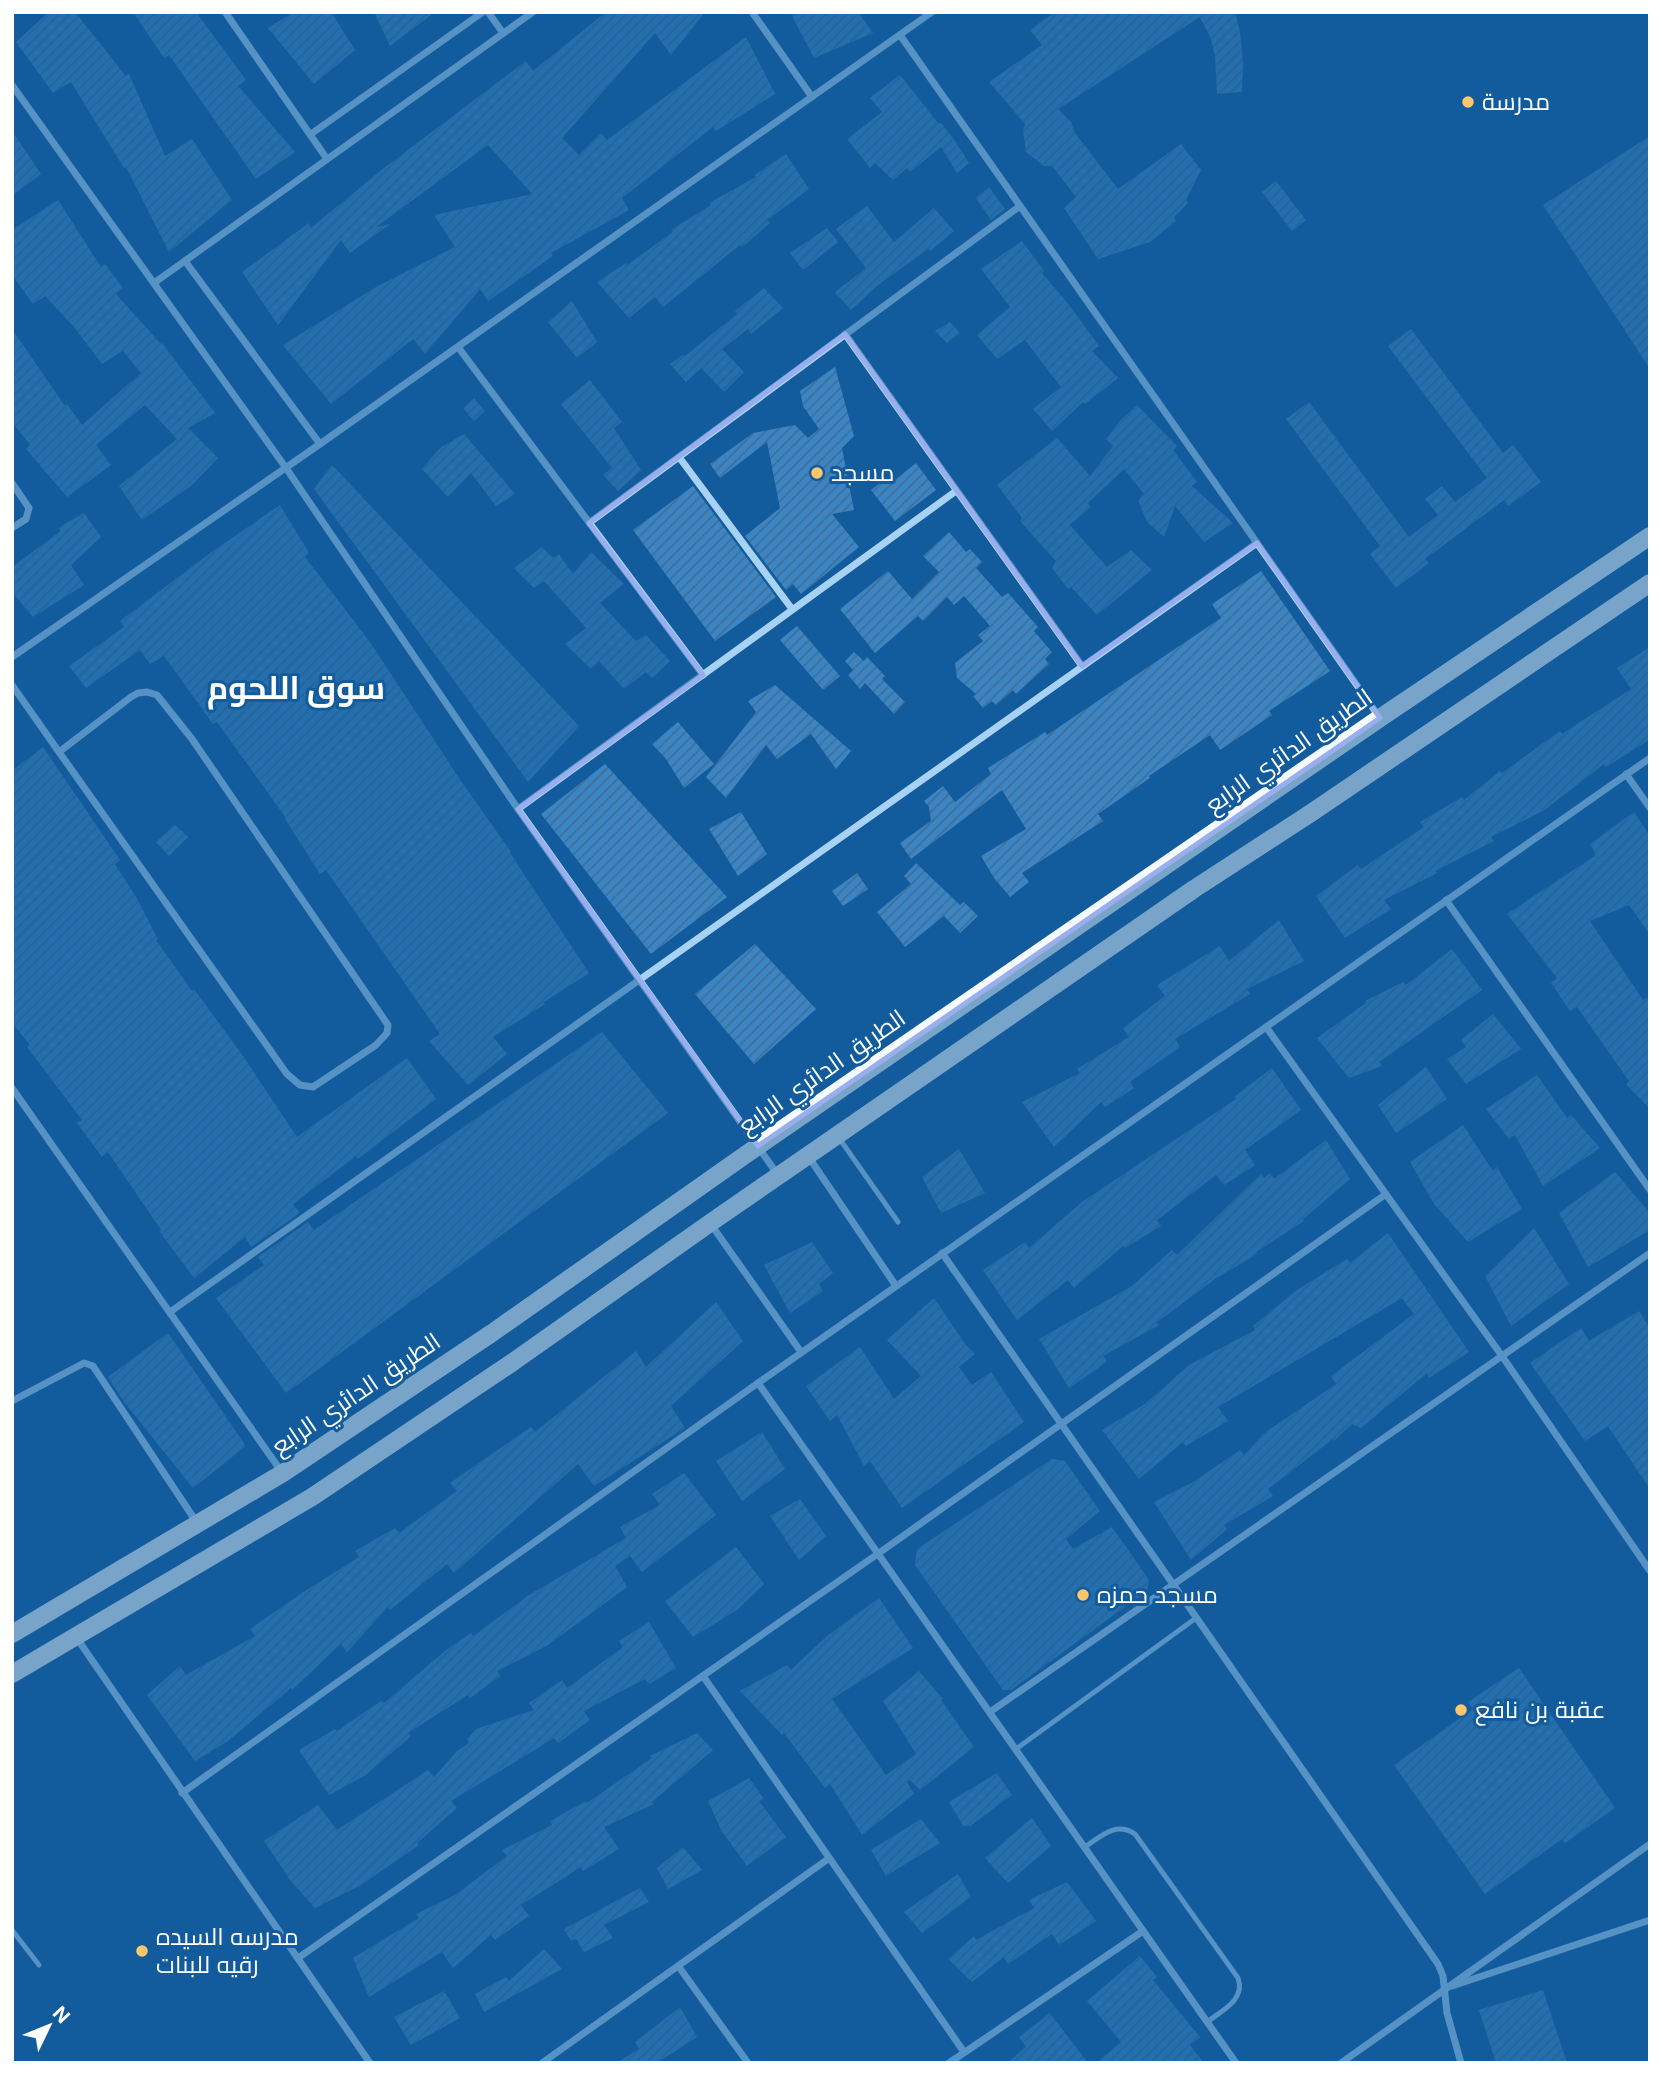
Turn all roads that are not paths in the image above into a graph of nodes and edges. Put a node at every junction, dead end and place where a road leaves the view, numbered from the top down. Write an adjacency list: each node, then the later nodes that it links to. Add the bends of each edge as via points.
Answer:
1 (225, 12): 10 (street)
2 (485, 12): 6 (street); 10 (street)
3 (533, 12): 6 (street)
4 (752, 12): 9 (street)
5 (932, 12): 7 (street)
6 (503, 33): 11 (street)
7 (900, 35): 9 (street); 12 (street)
8 (12, 85): 14 (street)
9 (812, 97): 16 (street)
10 (311, 134): 11 (street)
11 (327, 159): 13 (street)
12 (1020, 206): 15 (street); 25 (street)
13 (184, 261): 14 (street); 17 (street)
14 (154, 283): 19 (street)
15 (845, 334): 18 (street); 21 (street)
16 (458, 347): 17 (street); 22 (street)
17 (320, 444): 19 (street)
18 (679, 457): 22 (street); 27 (street)
19 (286, 468): 28 (street); 37 (street)
20 (12, 483): 23 (street, via 29,508 26,519)
21 (956, 491): 27 (street); 29 (street)
22 (589, 523): 30 (street)
23 (12, 528)
24 (1650, 536): 32 (main road, الطريق الدائري الرابع)
25 (1256, 543): 29 (street); 32 (street)
26 (1650, 583): 42 (main road)
27 (792, 609): 30 (street)
28 (12, 657)
29 (1082, 666): 39 (street)
30 (703, 675): 37 (street)
31 (12, 685): 33 (street)
32 (1380, 718): 43 (main road, الطريق الدائري الرابع)
33 (59, 752): 33 (street, via 287,1074 313,1087 384,1039 388,1025 384,1016 157,695 138,693)
34 (1650, 758): 35 (street)
35 (1626, 774): 36 (street); 38 (street)
36 (1650, 808)
37 (518, 810): 39 (street)
38 (1447, 900): 40 (street); 46 (street)
39 (639, 979): 43 (street); 53 (street)
40 (1266, 1027): 47 (street); 50 (street)
41 (12, 1088): 53 (street)
42 (837, 1135): 44 (main road); 48 (lane)
43 (758, 1146): 45 (street); 59 (main road, الطريق الدائري الرابع)
44 (808, 1155): 45 (main road); 52 (street)
45 (778, 1175): 49 (main road)
46 (1650, 1190)
47 (1386, 1194): 55 (street); 58 (street)
48 (898, 1222)
49 (710, 1223): 54 (street); 66 (main road, via 312,1497)
50 (943, 1253): 52 (street); 58 (street)
51 (1650, 1253): 55 (street)
52 (897, 1286): 54 (street)
53 (170, 1312): 59 (street)
54 (802, 1352): 56 (street)
55 (1502, 1356): 62 (street); 63 (street)
56 (758, 1383): 61 (street); 71 (street)
57 (12, 1401): 60 (street, via 84,1363 93,1366)
58 (1060, 1425): 61 (street); 63 (street)
59 (283, 1473): 60 (main road, الطريق الدائري الرابع)
60 (197, 1523): 65 (main road, الطريق الدائري الرابع)
61 (879, 1553): 68 (street); 69 (street)
62 (1650, 1571)
63 (1173, 1585): 64 (street); 69 (street)
64 (1196, 1618): 70 (lane); 81 (street, via 1438,1964)
65 (12, 1634)
66 (76, 1636): 67 (main road); 71 (street)
67 (12, 1674)
68 (703, 1676): 74 (street); 78 (street)
69 (990, 1712): 70 (street)
70 (1016, 1749): 73 (street)
71 (182, 1793): 78 (street)
72 (1650, 1844): 81 (street)
73 (1085, 1847): 77 (street); 82 (lane, via 1112,1829 1125,1828 1135,1834 1235,1974 1240,1989 1237,1999)
74 (828, 1859): 80 (street); 83 (street)
75 (1650, 1920): 81 (street)
76 (12, 1930): 79 (lane)
77 (1143, 1931): 82 (street); 83 (street)
78 (298, 1958): 84 (street)
79 (39, 1965)
80 (679, 1967): 85 (street); 86 (street)
81 (1445, 1988): 89 (street); 90 (street)
82 (1207, 2022): 88 (street)
83 (964, 2052): 87 (street)
84 (370, 2063)
85 (542, 2063)
86 (748, 2063)
87 (950, 2063)
88 (1236, 2063)
89 (1341, 2063)
90 (1461, 2063)

